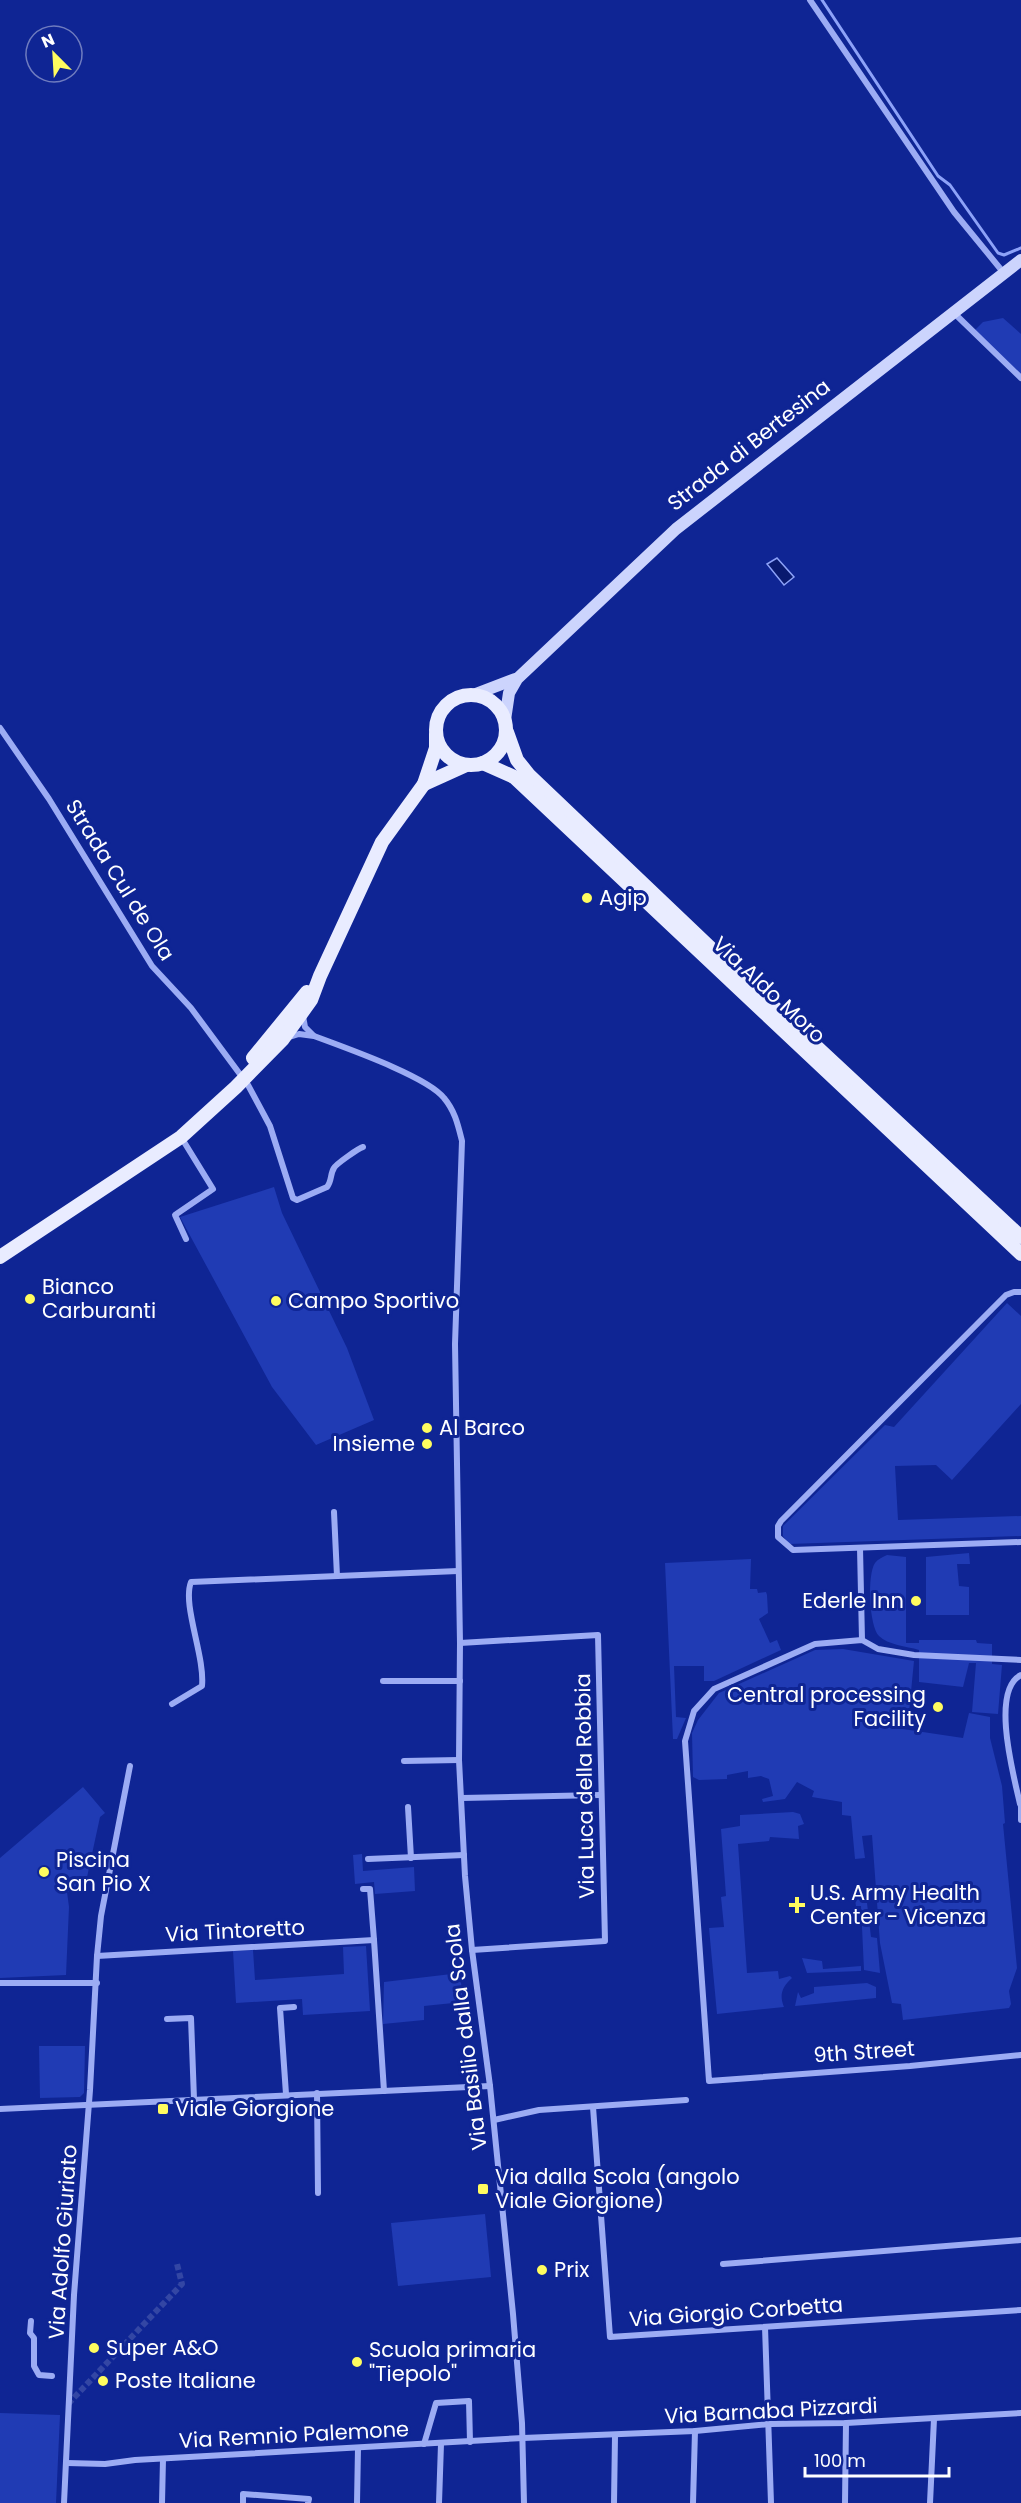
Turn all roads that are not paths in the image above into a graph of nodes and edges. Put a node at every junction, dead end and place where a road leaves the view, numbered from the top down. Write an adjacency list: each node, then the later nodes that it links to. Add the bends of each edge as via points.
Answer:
1 (810, 0): 3 (street, via 954,212)
2 (1021, 260): 3 (street, Strada di Bertesina)
3 (1003, 272): 4 (street, Strada di Bertesina)
4 (954, 312): 5 (street); 6 (street, Strada di Bertesina, via 676,529)
5 (1021, 378)
6 (517, 679): 7 (street, Strada di Bertesina); 8 (street, Strada di Bertesina, via 509,693)
7 (474, 695): 8 (main road, via 496,705); 10 (main road, Strada di Bertesina, via 448,704 437,721)
8 (506, 726): 11 (main road, Strada di Bertesina, via 505,740 497,754); 22 (main road, Via Aldo Moro, via 517,760 529,775)
9 (0, 728): 19 (street, Strada Cul de Ola, via 49,799 152,966 191,1008)
10 (436, 734): 12 (main road, via 446,755); 13 (main road, Strada di Bertesina, via 436,748)
11 (483, 763): 12 (main road, Strada di Bertesina); 24 (main road, Via Aldo Moro, via 514,777)
12 (466, 765): 13 (main road, Strada di Bertesina)
13 (424, 784): 14 (main road, Strada di Bertesina, via 382,842)
14 (320, 976): 15 (main road, Strada di Bertesina); 16 (main road, Strada di Bertesina)
15 (304, 997): 17 (street, via 292,1021); 19 (main road, Strada di Bertesina)
16 (303, 1013): 17 (main road, Strada di Bertesina); 18 (street, via 305,1027)
17 (296, 1031): 18 (street, Via Basilio dalla Scola); 19 (main road, Strada di Bertesina)
18 (314, 1036): 30 (street, Via Basilio dalla Scola, via 425,1083 443,1096 456,1116 462,1140 454,1344)
19 (242, 1076): 20 (main road, Strada di Bertesina); 21 (street, via 270,1126 293,1198 297,1200 327,1188 334,1167)
20 (181, 1137): 23 (street, via 213,1189 175,1215); 25 (main road, Strada di Bertesina)
21 (363, 1147)
22 (1021, 1237)
23 (186, 1239)
24 (1021, 1254)
25 (0, 1257)
26 (1021, 1292): 29 (street, via 1006,1295 778,1526 778,1537 793,1550)
27 (334, 1512): 31 (street)
28 (1021, 1542): 29 (street)
29 (860, 1548): 32 (street)
30 (458, 1571): 31 (street); 33 (street, Via Basilio dalla Scola)
31 (337, 1576): 38 (street, via 191,1582 189,1597 202,1686)
32 (862, 1640): 34 (street, via 878,1649 914,1655); 58 (street, 9th Street, via 815,1644 714,1689 694,1711 685,1741 709,2081)
33 (460, 1643): 37 (street, Via Basilio dalla Scola); 42 (street, Via Luca della Robbia, via 598,1635)
34 (1021, 1660)
35 (1020, 1673): 44 (street, via 1009,1693 1004,1721)
36 (383, 1680): 37 (street)
37 (460, 1681): 39 (street, Via Basilio dalla Scola)
38 (172, 1704)
39 (459, 1760): 40 (street); 43 (street, Via Basilio dalla Scola)
40 (404, 1761)
41 (130, 1766): 53 (street, Via Adolfo Giuriato, via 101,1916)
42 (600, 1795): 43 (street); 52 (street, Via Luca della Robbia, via 605,1941)
43 (462, 1798): 47 (street, Via Basilio dalla Scola)
44 (1020, 1804): 46 (street)
45 (408, 1807): 48 (street)
46 (1021, 1820)
47 (464, 1855): 48 (street); 52 (street, Via Basilio dalla Scola)
48 (411, 1858): 49 (street)
49 (368, 1859)
50 (363, 1889): 51 (street, via 370,1889)
51 (374, 1940): 53 (street, Via Tintoretto); 60 (street)
52 (472, 1950): 59 (street, Via Basilio dalla Scola)
53 (98, 1956): 55 (street, Via Adolfo Giuriato)
54 (0, 1983): 55 (street)
55 (97, 1983): 65 (street, Via Adolfo Giuriato)
56 (294, 2007): 62 (street, via 280,2007)
57 (167, 2019): 63 (street, via 191,2018)
58 (1021, 2055)
59 (490, 2086): 60 (street); 68 (street, Via Basilio dalla Scola)
60 (384, 2091): 61 (street)
61 (317, 2093): 62 (street); 69 (street)
62 (286, 2094): 63 (street)
63 (194, 2099): 65 (street)
64 (686, 2100): 66 (street)
65 (89, 2104): 67 (street); 88 (street, Via Adolfo Giuriato, via 74,2295)
66 (593, 2107): 68 (street, via 539,2110); 74 (street, Via Giorgio Corbetta, via 610,2337)
67 (0, 2109)
68 (494, 2120): 82 (street, Via Basilio dalla Scola)
69 (318, 2193)
70 (1021, 2240): 71 (street)
71 (723, 2264)
72 (1021, 2310): 74 (street, Via Giorgio Corbetta)
73 (31, 2321): 75 (street, via 34,2366 39,2375)
74 (765, 2327): 79 (street)
75 (51, 2376)
76 (1021, 2413): 77 (street, Via Barnaba Pizzardi)
77 (934, 2419): 78 (street, Via Barnaba Pizzardi); 100 (street)
78 (846, 2423): 79 (street, Via Barnaba Pizzardi); 99 (street)
79 (770, 2424): 80 (street, Via Barnaba Pizzardi); 98 (street)
80 (695, 2431): 81 (street, Via Barnaba Pizzardi); 97 (street)
81 (615, 2436): 82 (street, Via Barnaba Pizzardi); 96 (street)
82 (523, 2438): 83 (street, Via Remnio Palemone); 95 (street, Via Basilio dalla Scola)
83 (470, 2442): 84 (street, via 469,2401 436,2403); 85 (street, Via Remnio Palemone)
84 (424, 2444): 85 (street, Via Remnio Palemone); 86 (street, Via Remnio Palemone)
85 (441, 2444): 94 (street)
86 (358, 2448): 87 (street, Via Remnio Palemone); 93 (street)
87 (163, 2459): 88 (street, Via Remnio Palemone); 90 (street)
88 (67, 2463): 89 (street, Via Adolfo Giuriato)
89 (64, 2503)
90 (162, 2503)
91 (243, 2503): 92 (street, via 243,2494 309,2499)
92 (308, 2503)
93 (357, 2503)
94 (439, 2503)
95 (524, 2503)
96 (614, 2503)
97 (693, 2503)
98 (771, 2503)
99 (845, 2503)
100 (930, 2503)

